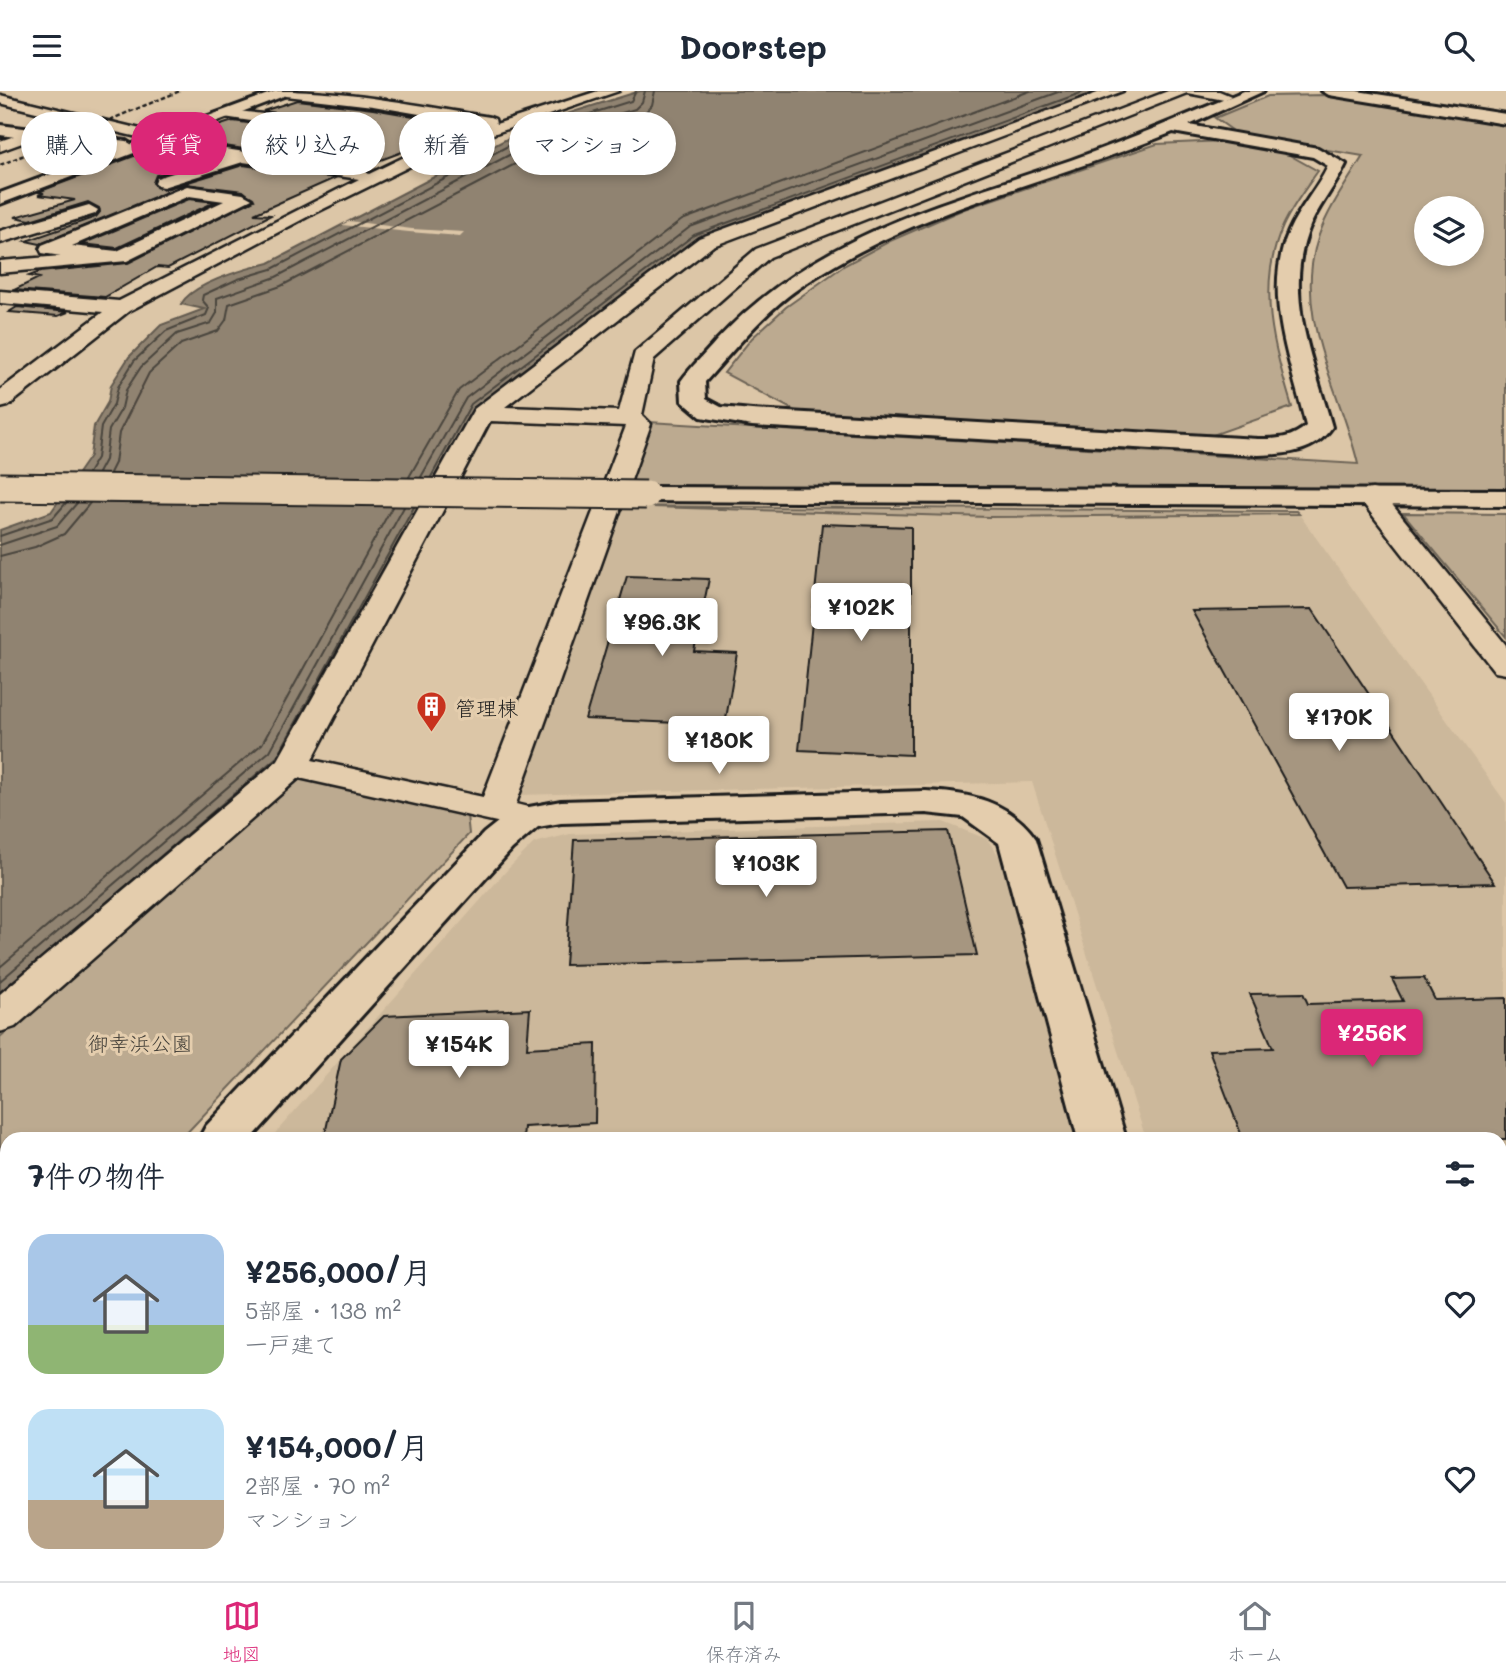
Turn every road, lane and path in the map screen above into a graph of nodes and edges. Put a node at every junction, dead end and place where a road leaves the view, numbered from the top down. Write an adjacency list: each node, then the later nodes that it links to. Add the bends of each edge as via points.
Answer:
1 (283, 91): 12 (main road); 13 (street); 14 (main road)
2 (607, 91): 50 (street, via 403,162)
3 (1181, 91): 10 (street)
4 (1193, 91): 8 (street)
5 (1257, 91): 19 (main road)
6 (1329, 91): 16 (main road)
7 (1108, 94): 10 (street); 20 (street)
8 (1224, 96)
9 (0, 99): 11 (street)
10 (1146, 104): 17 (street)
11 (52, 112)
12 (225, 112)
13 (434, 112)
14 (229, 114): 15 (street)
15 (241, 116)
16 (1506, 119)
17 (1105, 120): 18 (street); 23 (street)
18 (1148, 127)
19 (1171, 127): 19 (main road, via 1318,153 1337,164 1297,236 1287,280 1294,343 1319,427 1307,440 1258,447 752,418 705,411 693,401 693,381 757,312 842,253 915,218)
20 (1014, 128): 23 (street); 34 (street)
21 (0, 130): 22 (main road)
22 (21, 132)
23 (1062, 137): 31 (street)
24 (21, 139): 27 (street)
25 (117, 145): 28 (main road)
26 (131, 145): 28 (main road)
27 (0, 146)
28 (126, 146): 37 (main road)
29 (131, 147): 38 (main road)
30 (227, 154): 32 (street)
31 (1016, 155): 33 (street); 35 (street)
32 (241, 157): 36 (street)
33 (1057, 163)
34 (916, 164): 35 (street); 39 (street)
35 (966, 174): 41 (street)
36 (150, 185)
37 (0, 192)
38 (0, 199)
39 (803, 206): 41 (street); 46 (street, via 706,241)
40 (134, 213): 42 (street, via 99,206); 45 (street, via 49,249); 45 (street, via 187,191 243,199)
41 (854, 217): 43 (street)
42 (0, 237)
43 (793, 241): 44 (street); 48 (street, via 763,253)
44 (825, 249)
45 (120, 257): 47 (street)
46 (678, 264): 48 (street); 52 (street)
47 (0, 267)
48 (741, 271): 53 (street)
49 (0, 297): 50 (street)
50 (122, 307): 51 (street)
51 (84, 334): 54 (street, via 40,352); 57 (street)
52 (584, 336): 53 (street); 58 (street)
53 (654, 346): 55 (street, via 643,356)
54 (0, 377)
55 (636, 392): 56 (street); 59 (street)
56 (660, 393)
57 (0, 401)
58 (482, 414): 59 (street); 64 (street)
59 (629, 418): 65 (street, via 639,424)
60 (0, 487): 61 (main road, bridge)
61 (1372, 497): 62 (main road); 63 (street)
62 (1506, 498)
63 (1506, 665)
64 (292, 766): 65 (street); 66 (street)
65 (511, 814): 67 (main road, via 498,841); 68 (main road, via 926,802 964,803 984,810 1017,839)
66 (0, 1017)
67 (229, 1132)
68 (1100, 1132)

